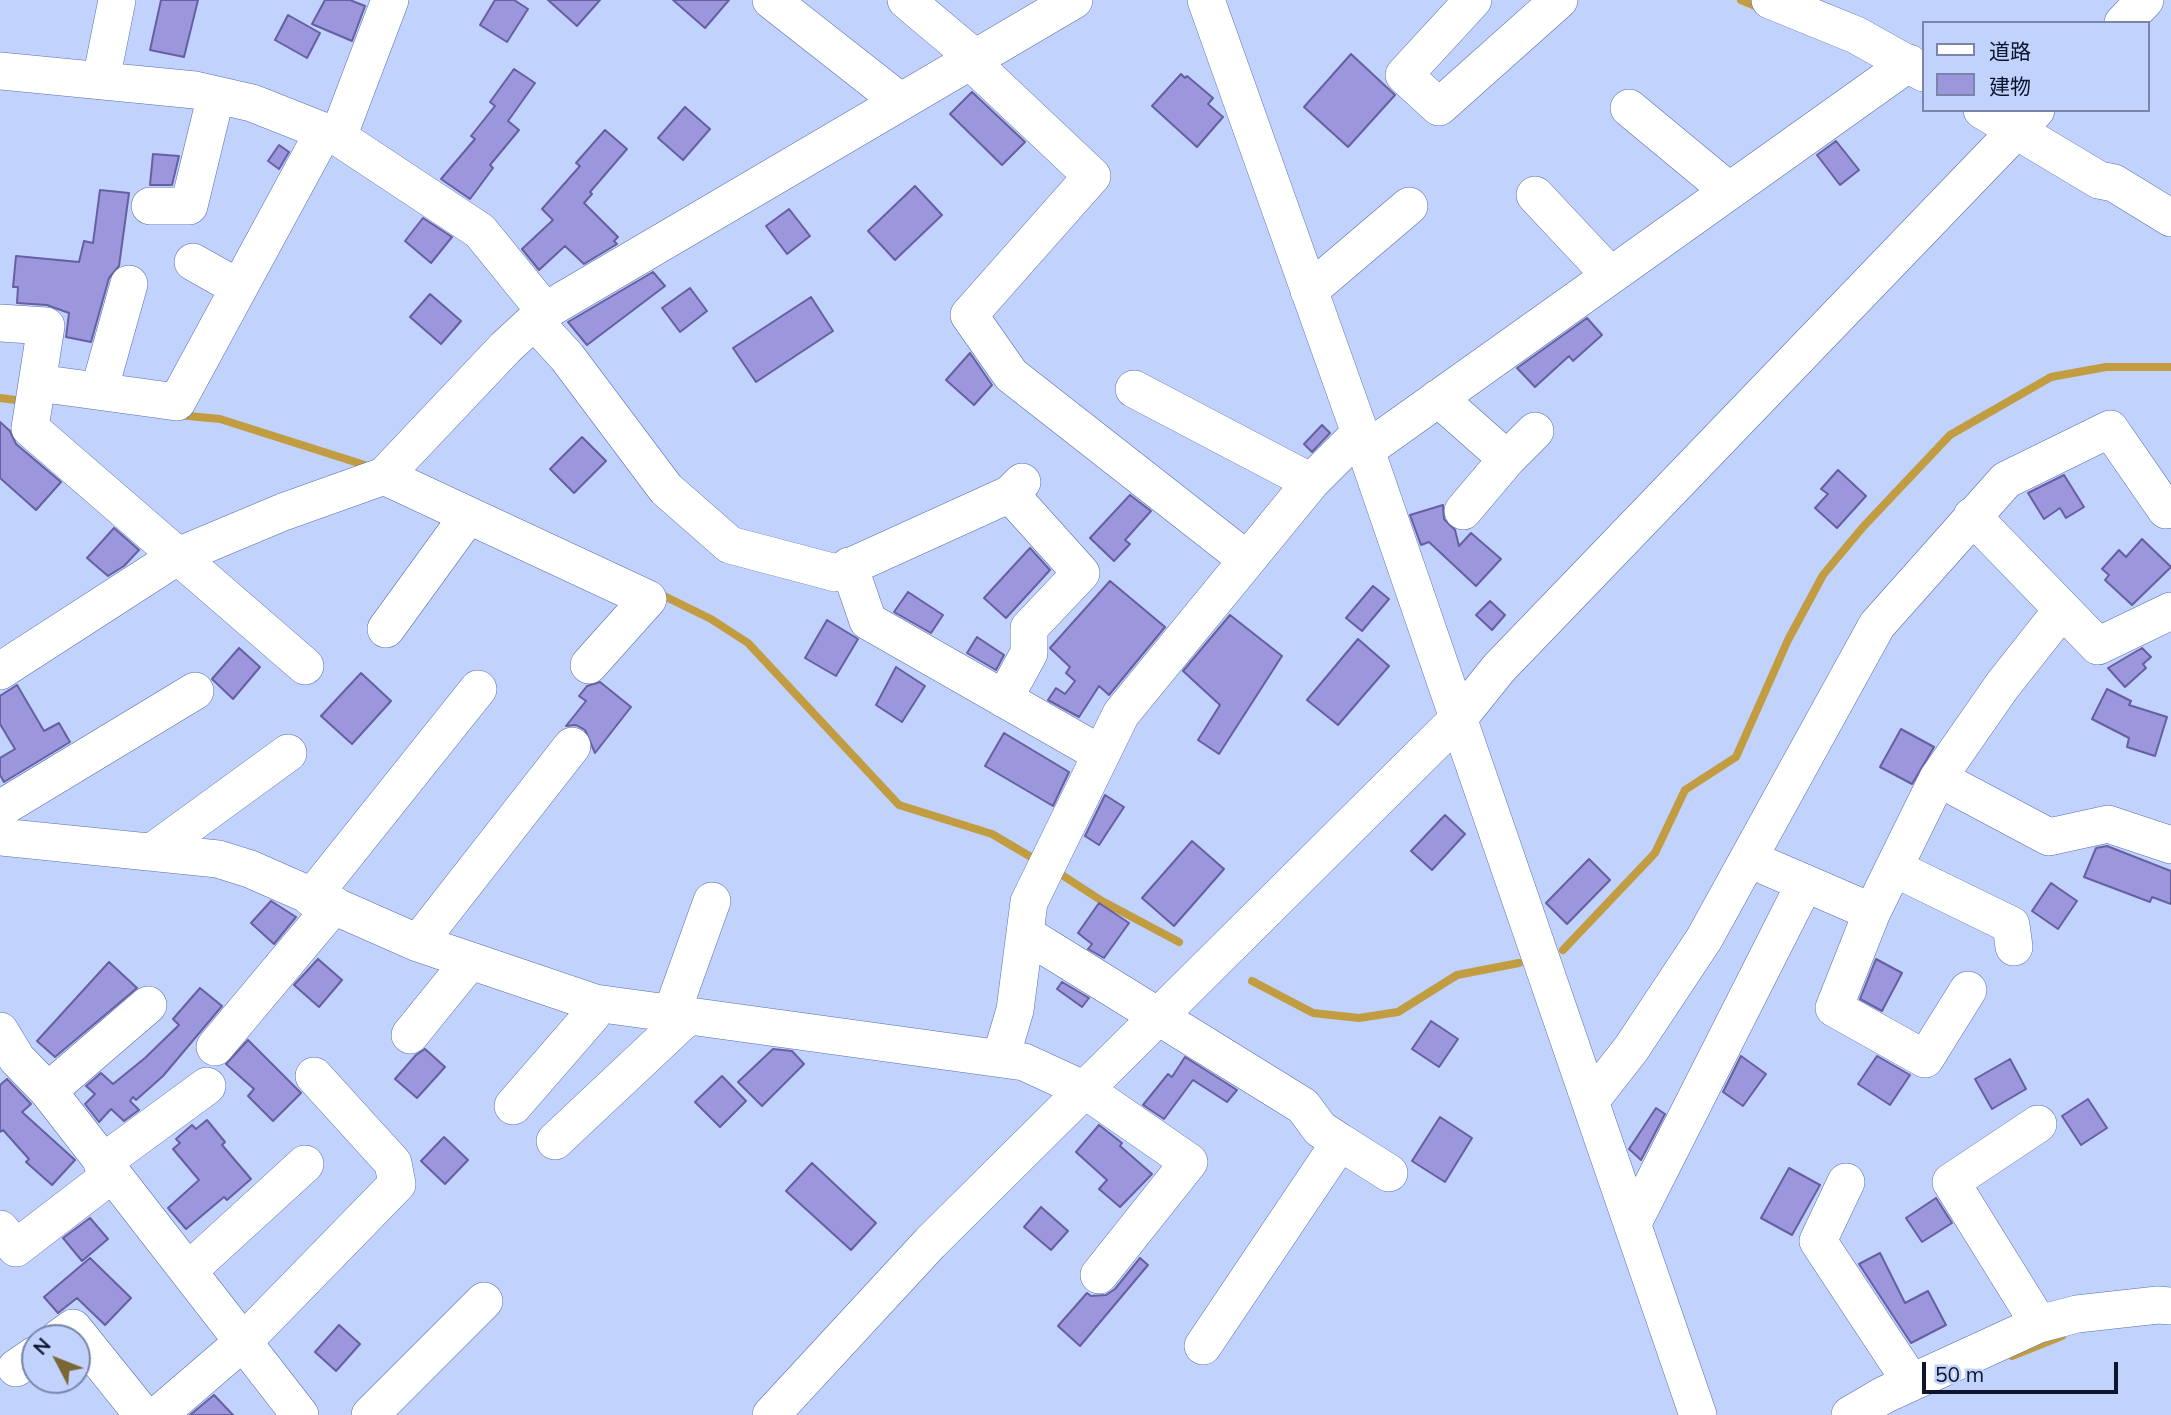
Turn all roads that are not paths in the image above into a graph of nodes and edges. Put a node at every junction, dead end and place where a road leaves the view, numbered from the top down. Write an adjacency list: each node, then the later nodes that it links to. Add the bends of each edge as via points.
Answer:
1 (117, 0): 16 (street)
2 (390, 0): 22 (street)
3 (771, 0): 18 (street)
4 (906, 0): 13 (street)
5 (1074, 0): 13 (street)
6 (1206, 0): 32 (street)
7 (1473, 0): 8 (street, via 1404,75 1439,107)
8 (1559, 0)
9 (1770, 0): 11 (street)
10 (2145, 0): 12 (street)
11 (1824, 10): 14 (street)
12 (2125, 21)
13 (973, 60): 18 (street); 49 (street, via 1092,176 969,315 1011,375)
14 (1917, 68): 23 (street)
15 (0, 71): 16 (street)
16 (100, 80): 17 (street)
17 (216, 95): 22 (street, via 252,103); 25 (street, via 189,206)
18 (901, 102): 33 (street)
19 (1629, 108): 23 (street)
20 (1990, 112): 21 (street)
21 (2026, 121): 27 (street, via 2099,180 2114,183); 60 (street, via 1499,668)
22 (331, 134): 31 (street); 33 (street, via 480,231)
23 (1728, 190): 29 (street)
24 (1535, 195): 29 (street)
25 (150, 206)
26 (1409, 206): 32 (street)
27 (2171, 218)
28 (193, 262): 31 (street)
29 (1610, 275): 38 (street)
30 (129, 284): 37 (street)
31 (239, 288): 37 (street, via 177,402)
32 (1309, 291): 40 (street)
33 (540, 316): 42 (street); 50 (street, via 666,489 730,545 836,573)
34 (0, 323): 35 (street, via 46,326)
35 (37, 383): 37 (street); 48 (street, via 30,428)
36 (1134, 389): 43 (street)
37 (99, 391)
38 (1437, 398): 40 (street); 41 (street)
39 (1535, 431): 41 (street)
40 (1363, 442): 43 (street); 60 (street)
41 (1507, 459): 44 (street)
42 (384, 476): 46 (street); 48 (street)
43 (1311, 482): 49 (street)
44 (1462, 510)
45 (2166, 510): 47 (street, via 2110,429 2006,480)
46 (468, 516): 53 (street); 54 (street, via 648,599)
47 (1972, 516): 51 (street); 69 (street, via 1877,625)
48 (178, 556): 55 (street); 56 (street)
49 (1246, 559): 63 (street, via 1121,714)
50 (849, 566): 59 (street, via 868,621); 59 (street, via 1016,488 1081,573 1029,628 1029,653)
51 (2063, 610): 52 (street, via 2098,646); 64 (street, via 2002,686)
52 (2171, 611)
53 (386, 629)
54 (589, 664)
55 (2, 666)
56 (304, 666)
57 (478, 689): 72 (street)
58 (195, 691): 65 (street)
59 (1004, 699): 63 (street)
60 (1458, 719): 83 (street); 92 (street)
61 (572, 746): 76 (street)
62 (288, 753): 68 (street)
63 (1099, 753): 75 (street, via 1029,902)
64 (1938, 778): 66 (street, via 2049,837 2108,824); 70 (street)
65 (0, 809)
66 (2168, 834)
67 (0, 837): 68 (street)
68 (152, 852): 72 (street, via 218,859)
69 (1749, 859): 71 (street); 92 (street, via 1704,939)
70 (1895, 867): 74 (street); 77 (street, via 2011,925)
71 (1805, 883): 74 (street); 101 (street)
72 (323, 901): 76 (street); 85 (street)
73 (712, 901): 82 (street)
74 (1872, 912): 79 (street, via 1834,1007 1924,1059)
75 (1025, 934): 83 (street); 87 (street, via 1015,1010)
76 (418, 943): 78 (street)
77 (2014, 947)
78 (471, 961): 80 (street); 84 (street)
79 (1969, 990)
80 (595, 1003): 82 (street); 93 (street, via 592,1015)
81 (148, 1005): 91 (street)
82 (679, 1016): 87 (street); 95 (street)
83 (1161, 1016): 90 (street); 96 (street, via 1303,1106 1320,1129)
84 (410, 1035)
85 (215, 1048)
86 (6, 1054): 91 (street)
87 (1001, 1056): 90 (street)
88 (314, 1076): 108 (street, via 393,1163 397,1184)
89 (207, 1086): 98 (street)
90 (1085, 1090): 104 (street, via 1189,1162); 116 (street, via 930,1243)
91 (48, 1091): 98 (street)
92 (1591, 1101): 101 (street)
93 (513, 1105)
94 (2038, 1124): 107 (street, via 1951,1182)
95 (555, 1142)
96 (1340, 1142): 99 (street); 109 (street)
97 (304, 1164): 103 (street)
98 (107, 1169): 102 (street, via 16,1248); 103 (street)
99 (1389, 1173)
100 (1846, 1182): 111 (street, via 1818,1241)
101 (1633, 1223): 117 (street)
102 (0, 1229)
103 (188, 1271): 108 (street)
104 (1099, 1275)
105 (2167, 1297): 107 (street)
106 (484, 1301): 115 (street)
107 (2039, 1324): 111 (street)
108 (243, 1342): 113 (street); 114 (street)
109 (1203, 1346)
110 (91, 1350): 112 (street)
111 (1911, 1382): 118 (street)
112 (143, 1415)
113 (158, 1415)
114 (300, 1415)
115 (370, 1415)
116 (771, 1415)
117 (1698, 1415)
118 (1850, 1415)

